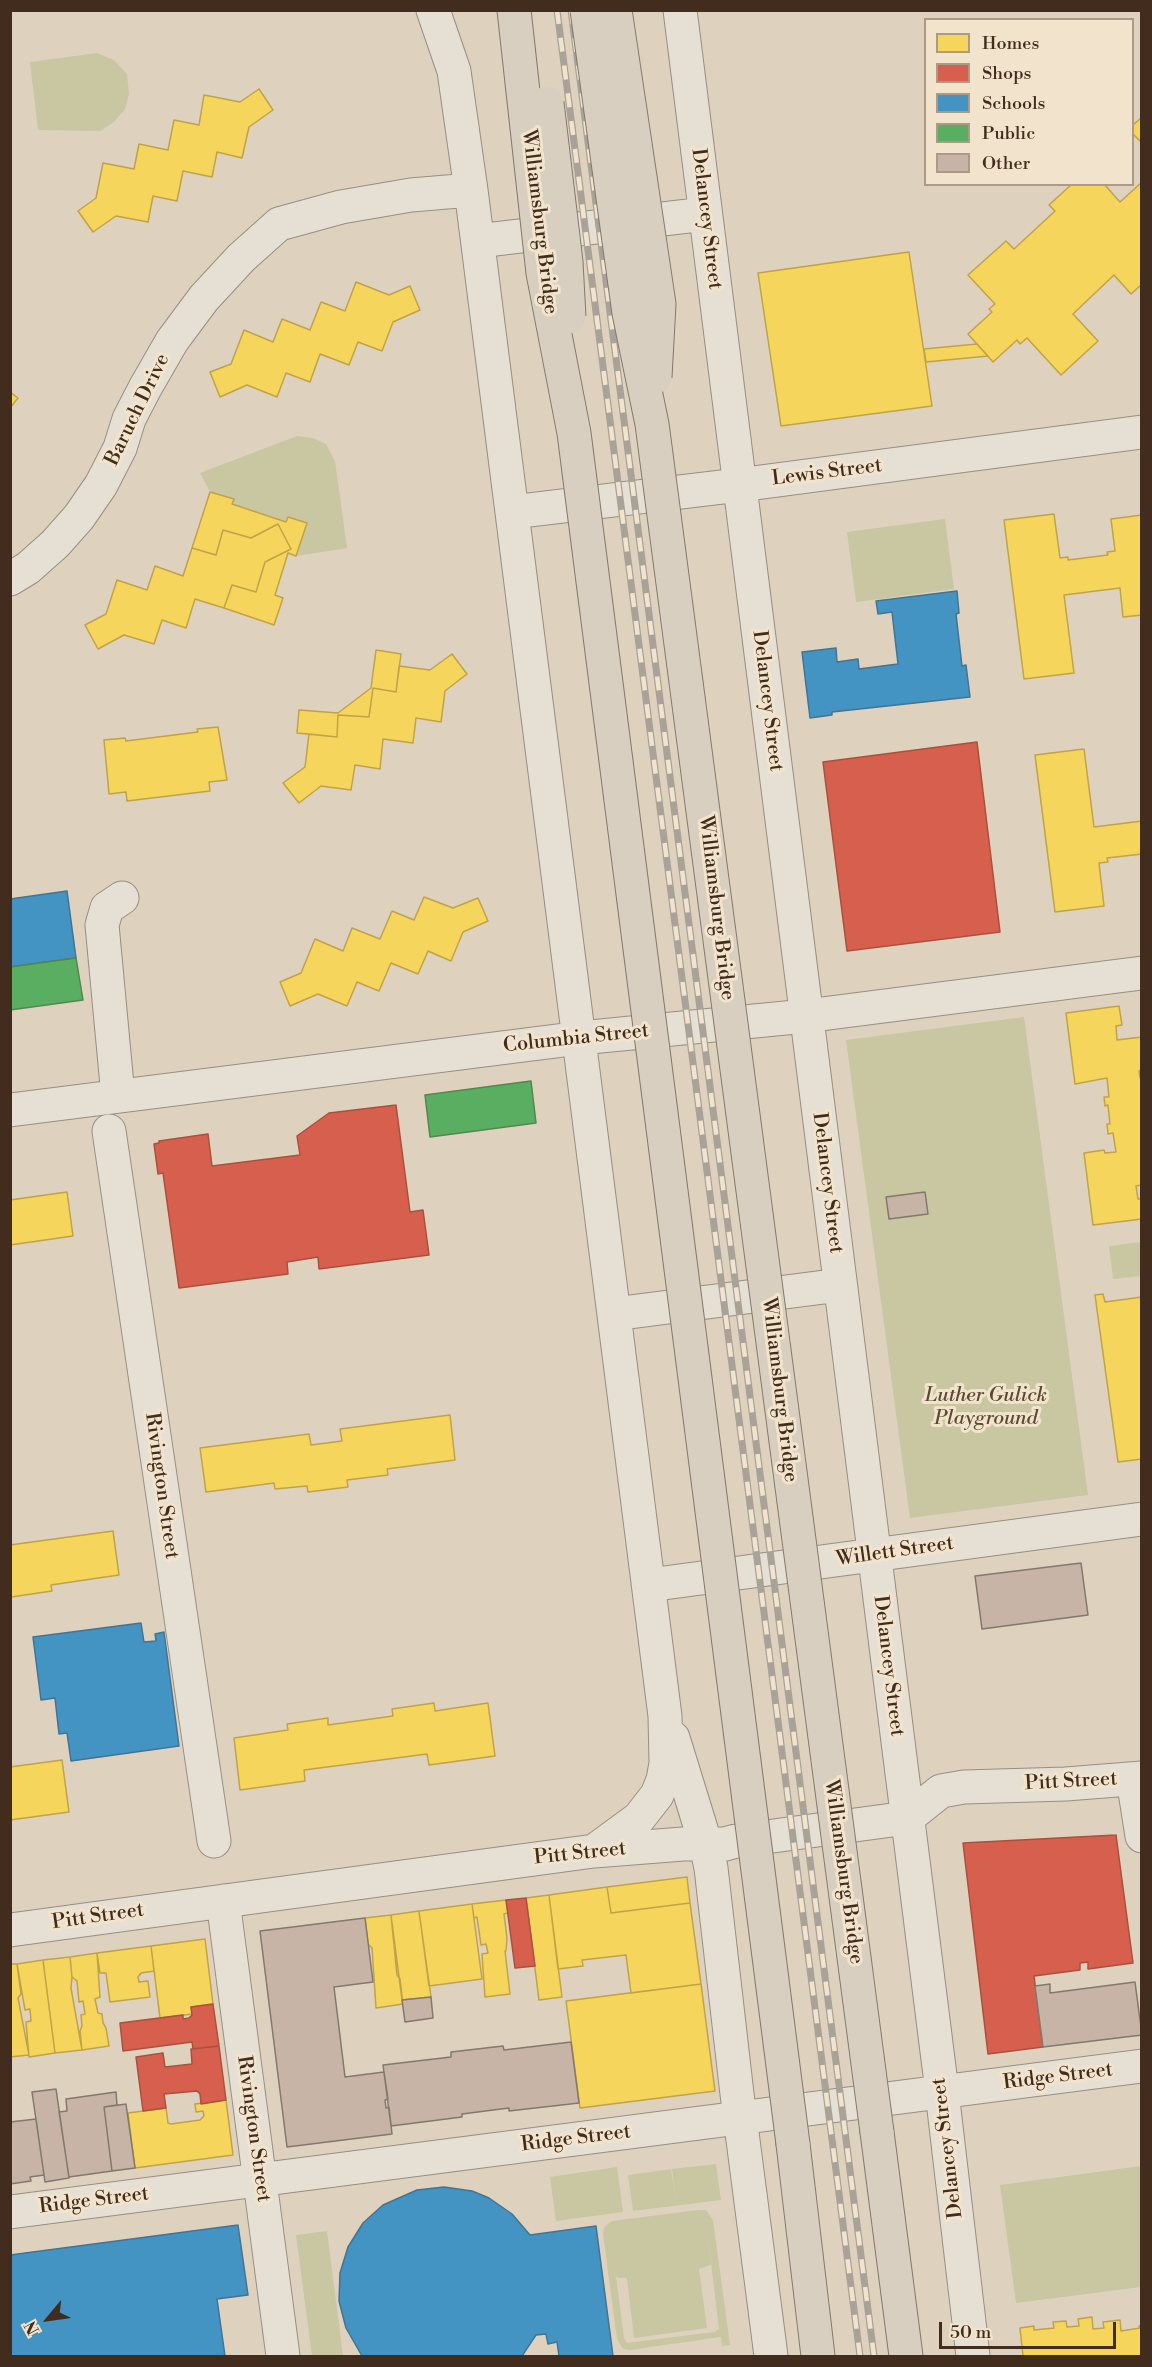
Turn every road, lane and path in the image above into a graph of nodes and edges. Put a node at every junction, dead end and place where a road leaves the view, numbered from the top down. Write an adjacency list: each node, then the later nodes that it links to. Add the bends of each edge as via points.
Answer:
1 (433, 10): 7 (street, via 454,71)
2 (514, 10): 12 (highway, Williamsburg Bridge, bridge, via 543,273)
3 (536, 10): 12 (highway, Williamsburg Bridge, bridge, via 566,262)
4 (587, 10): 10 (highway, Williamsburg Bridge, bridge, via 629,313)
5 (615, 10): 10 (highway, Williamsburg Bridge, bridge, via 659,304)
6 (680, 10): 8 (street, Delancey Street)
7 (471, 190): 9 (street); 15 (street, Baruch Drive, via 341,207 279,224 204,298 172,341 129,419 120,448 101,485 79,517 55,544)
8 (705, 214): 9 (street); 13 (street, Delancey Street)
9 (478, 241): 14 (street)
10 (652, 424): 45 (highway, Williamsburg Bridge, bridge)
11 (1142, 432): 13 (street, Lewis Street)
12 (574, 433): 44 (highway, Williamsburg Bridge, bridge)
13 (739, 485): 14 (street, Lewis Street); 18 (street, Delancey Street)
14 (512, 512): 19 (street)
15 (10, 579)
16 (122, 898): 20 (street, via 107,908 102,925)
17 (1142, 973): 18 (street, Columbia Street)
18 (806, 1016): 19 (street, Columbia Street); 23 (street, Delancey Street)
19 (580, 1038): 20 (street, Columbia Street); 24 (street)
20 (118, 1096): 21 (street, Columbia Street)
21 (10, 1110)
22 (109, 1131): 32 (street, Rivington Street)
23 (840, 1286): 24 (street); 26 (street, Delancey Street)
24 (614, 1314): 27 (street)
25 (1142, 1519): 26 (street, Willett Street)
26 (874, 1555): 27 (street, Willett Street); 30 (street, Delancey Street)
27 (649, 1585): 28 (street)
28 (666, 1716): 33 (street); 34 (street, via 666,1763 657,1795 639,1818)
29 (1137, 1778): 30 (street, Pitt Street, via 964,1787 941,1791); 31 (street)
30 (907, 1818): 33 (street, Pitt Street); 38 (street, Delancey Street)
31 (1142, 1836)
32 (214, 1841)
33 (706, 1845): 34 (street, Pitt Street); 39 (street)
34 (594, 1851): 35 (street, Pitt Street)
35 (223, 1901): 36 (street, Pitt Street); 40 (street, Rivington Street)
36 (10, 1930)
37 (1142, 2066): 38 (street, Ridge Street)
38 (940, 2092): 39 (street, Ridge Street); 46 (street, Delancey Street)
39 (740, 2118): 40 (street, Ridge Street); 43 (street)
40 (260, 2180): 41 (street, Ridge Street); 42 (street, Rivington Street)
41 (10, 2212)
42 (283, 2356)
43 (771, 2356)
44 (818, 2356)
45 (906, 2356)
46 (973, 2356)

